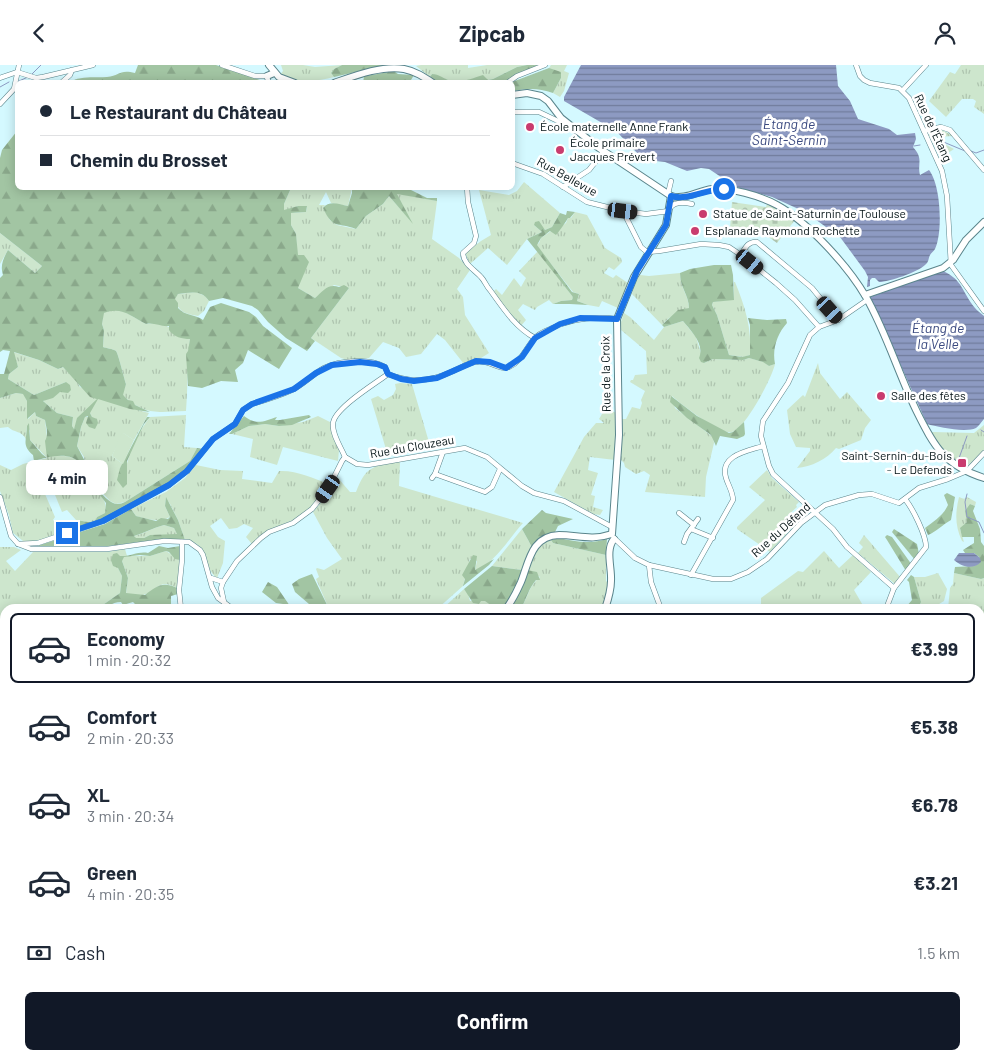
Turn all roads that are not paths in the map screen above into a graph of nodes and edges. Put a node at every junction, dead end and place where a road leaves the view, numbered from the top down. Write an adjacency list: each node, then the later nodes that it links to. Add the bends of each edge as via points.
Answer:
1 (19, 65): 9 (street)
2 (93, 65): 8 (street)
3 (222, 65): 12 (street, via 255,76)
4 (269, 65): 10 (street)
5 (545, 65): 21 (street)
6 (856, 65): 23 (street, Rue de l'Étang, via 864,80)
7 (926, 65): 23 (street)
8 (72, 70): 9 (street, via 43,77); 16 (street)
9 (18, 71): 11 (street); 15 (street)
10 (274, 73): 12 (street); 18 (street)
11 (7, 75): 13 (street); 14 (street)
12 (267, 76): 17 (street)
13 (0, 78)
14 (15, 80)
15 (16, 80)
16 (64, 80)
17 (268, 80)
18 (286, 80)
19 (344, 80): 20 (street, via 397,68)
20 (428, 80)
21 (512, 80)
22 (15, 84): 25 (street, via 12,93)
23 (902, 90): 28 (street, Rue de l'Étang)
24 (515, 95): 27 (street, via 541,96)
25 (0, 104)
26 (515, 112): 27 (street, via 539,112)
27 (565, 121): 29 (street)
28 (924, 131): 31 (street, via 941,127 950,130); 42 (street, Rue de l'Étang, via 944,177)
29 (604, 151): 33 (street, via 585,173); 35 (street)
30 (515, 164): 33 (street, Rue Bellevue, via 536,171)
31 (984, 170)
32 (671, 181): 35 (street)
33 (563, 187): 38 (street, Rue Bellevue, via 587,201)
34 (467, 190): 48 (street, via 476,236 474,243 463,253 463,258 516,324)
35 (675, 198): 36 (street); 37 (street, Rue de la Croix); 43 (street, via 724,189 777,205 824,243)
36 (692, 204)
37 (669, 210): 38 (street, Rue Bellevue, via 646,214); 40 (street, Rue de la Croix, via 665,227)
38 (623, 211): 40 (street, via 642,247)
39 (984, 222): 42 (street)
40 (648, 252): 41 (street, via 707,244 724,246); 45 (street, Rue de la Croix)
41 (741, 255): 46 (street, via 746,245 757,242 812,288); 47 (street, via 791,297)
42 (950, 263): 43 (street); 44 (street)
43 (866, 297): 46 (street); 55 (street, via 909,396 932,439 949,460)
44 (984, 311)
45 (617, 319): 48 (street, via 568,321); 65 (street, Rue de la Croix, via 619,435)
46 (838, 320): 47 (street)
47 (819, 327): 50 (street, via 807,340 792,376 763,421)
48 (535, 338): 49 (street, via 522,357 508,367 476,361 437,378 414,381)
49 (388, 374): 53 (street, via 334,418 333,427); 69 (street, via 385,367 370,362 330,365 294,389 246,408 235,424 213,439 187,471 169,485 103,521 38,543)
50 (763, 446): 61 (street, via 773,474); 66 (street, via 738,453 728,463 726,476 734,500)
51 (442, 451): 53 (street, Rue du Clouzeau, via 368,465 357,464); 54 (street, Rue du Clouzeau, via 465,448 487,457); 56 (street)
52 (984, 453): 55 (street)
53 (345, 457): 73 (street, via 328,489 312,509 293,523 261,538 237,561)
54 (500, 469): 56 (street, via 492,487 485,492); 65 (street, Rue du Clouzeau, via 534,493 564,501)
55 (967, 471): 57 (street); 60 (street, via 919,488)
56 (435, 474): 58 (street)
57 (984, 477)
58 (432, 478)
59 (0, 497): 69 (street, via 8,530)
60 (905, 499): 61 (street, Rue du Défend, via 896,503 879,495 864,494 829,503); 74 (street, via 926,547)
61 (815, 511): 71 (street, Rue du Défend, via 767,559 742,575 727,579); 74 (street, via 847,547)
62 (679, 513): 64 (street)
63 (698, 519): 64 (street)
64 (692, 527): 66 (street); 68 (street)
65 (613, 533): 70 (street, Rue du Défend, via 635,558); 78 (street, via 593,538 559,535 540,541 530,555); 79 (street, Rue de la Croix, via 610,545 612,579)
66 (714, 537): 71 (street)
67 (182, 541): 69 (street, via 107,549 31,549); 72 (street, via 200,550); 76 (street)
68 (684, 542)
69 (18, 544)
70 (649, 565): 71 (street, Rue du Défend); 80 (street)
71 (691, 575)
72 (211, 578): 73 (street); 75 (street, via 215,593)
73 (223, 582): 75 (street)
74 (894, 588): 81 (street)
75 (224, 602): 77 (street)
76 (180, 604)
77 (227, 604)
78 (509, 604)
79 (606, 604)
80 (658, 604)
81 (888, 604)

